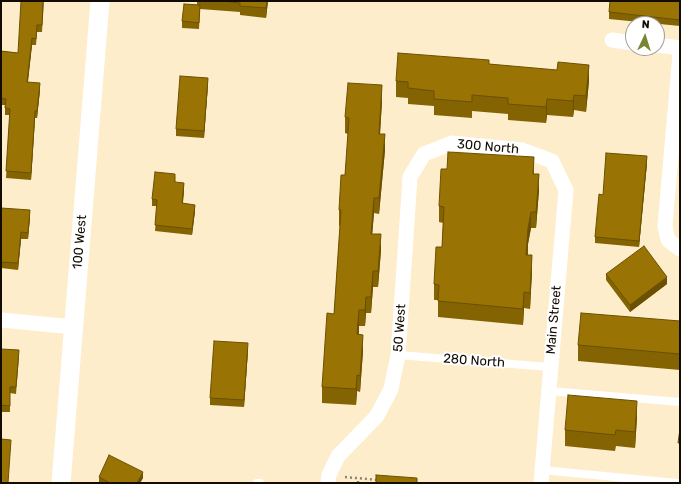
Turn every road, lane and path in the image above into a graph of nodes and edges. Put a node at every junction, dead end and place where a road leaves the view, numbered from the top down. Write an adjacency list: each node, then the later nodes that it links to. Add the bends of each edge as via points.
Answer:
1 (100, 1): 11 (street, 100 West)
2 (612, 40): 3 (street)
3 (625, 42)
4 (665, 46): 5 (street)
5 (680, 48)
6 (680, 54): 9 (street, via 665,226 668,240)
7 (424, 154): 8 (street, 300 North, via 452,143 522,150); 12 (street, 50 West, via 410,177)
8 (552, 161): 13 (street, Main Street, via 566,190)
9 (680, 249)
10 (1, 320): 11 (street)
11 (74, 327): 20 (street, 100 West)
12 (398, 355): 13 (lane, 280 North); 21 (street, 50 West, via 391,389 377,416 338,456)
13 (550, 367): 14 (street, Main Street)
14 (550, 391): 15 (lane); 17 (street, Main Street)
15 (680, 402)
16 (344, 477): 18 (path)
17 (542, 477): 23 (lane)
18 (358, 478): 19 (path); 22 (path)
19 (379, 480)
20 (61, 483)
21 (328, 483)
22 (358, 483)
23 (677, 483)

